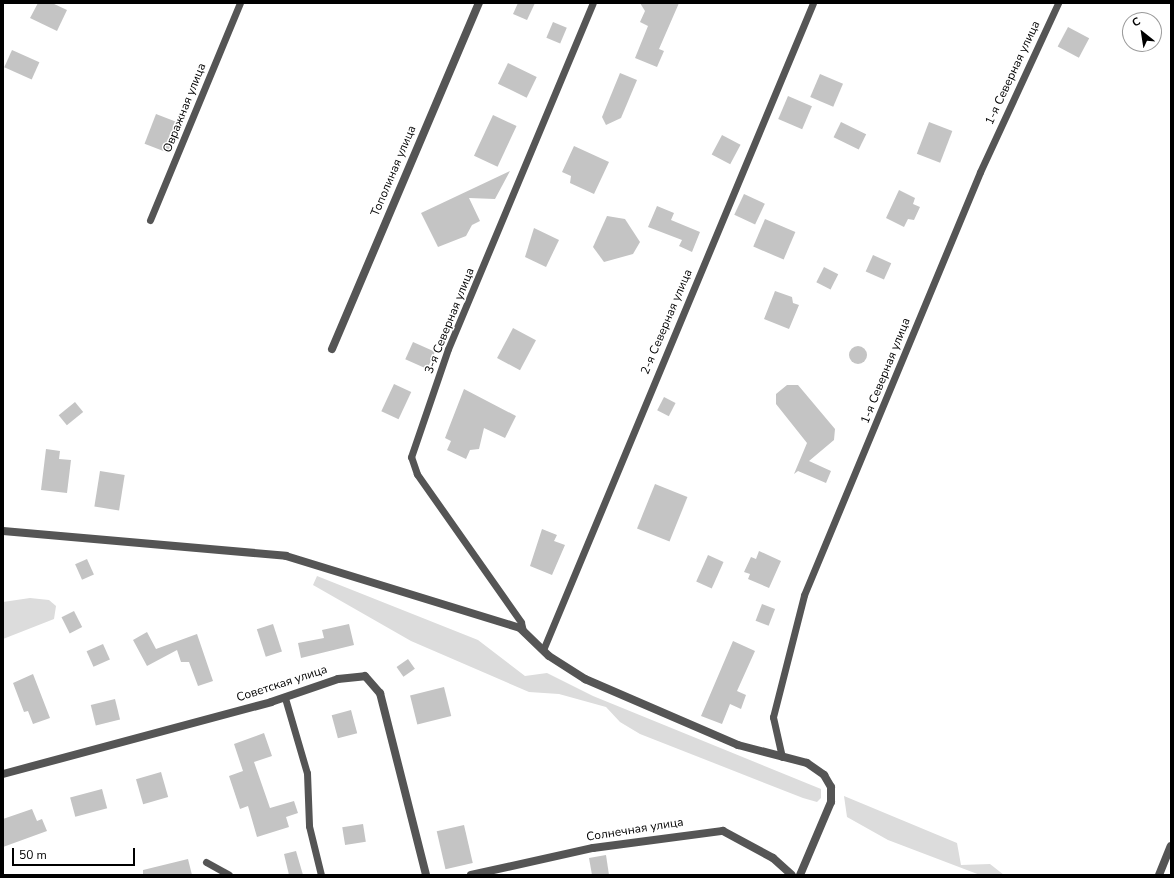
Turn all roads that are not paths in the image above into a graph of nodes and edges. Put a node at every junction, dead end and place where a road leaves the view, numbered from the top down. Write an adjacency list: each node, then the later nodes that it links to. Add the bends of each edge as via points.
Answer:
1 (240, 3): 6 (lane, Овражная улица)
2 (479, 3): 7 (street, Тополиная улица)
3 (594, 3): 9 (lane, 3-я Северная улица, via 448,349 411,457 417,474 521,622)
4 (813, 3): 10 (lane, 2-я Северная улица)
5 (1058, 3): 12 (lane, 1-я Северная улица, via 980,172 804,595 773,717)
6 (150, 220)
7 (332, 349)
8 (3, 532): 9 (street, via 286,556)
9 (523, 631): 10 (street)
10 (543, 650): 12 (street, via 585,679 738,745)
11 (285, 698): 13 (street, Советская улица); 17 (lane, via 307,774 309,826); 18 (street, Советская улица, via 354,674 365,676 374,682 388,722)
12 (782, 757): 21 (street, via 807,763 824,775 831,787 824,821)
13 (3, 774)
14 (1171, 846): 22 (street)
15 (206, 862): 16 (lane)
16 (229, 875)
17 (321, 875)
18 (426, 875)
19 (471, 875): 20 (street, Солнечная улица, via 593,848 723,831 773,858)
20 (792, 875)
21 (800, 875)
22 (1159, 875)

